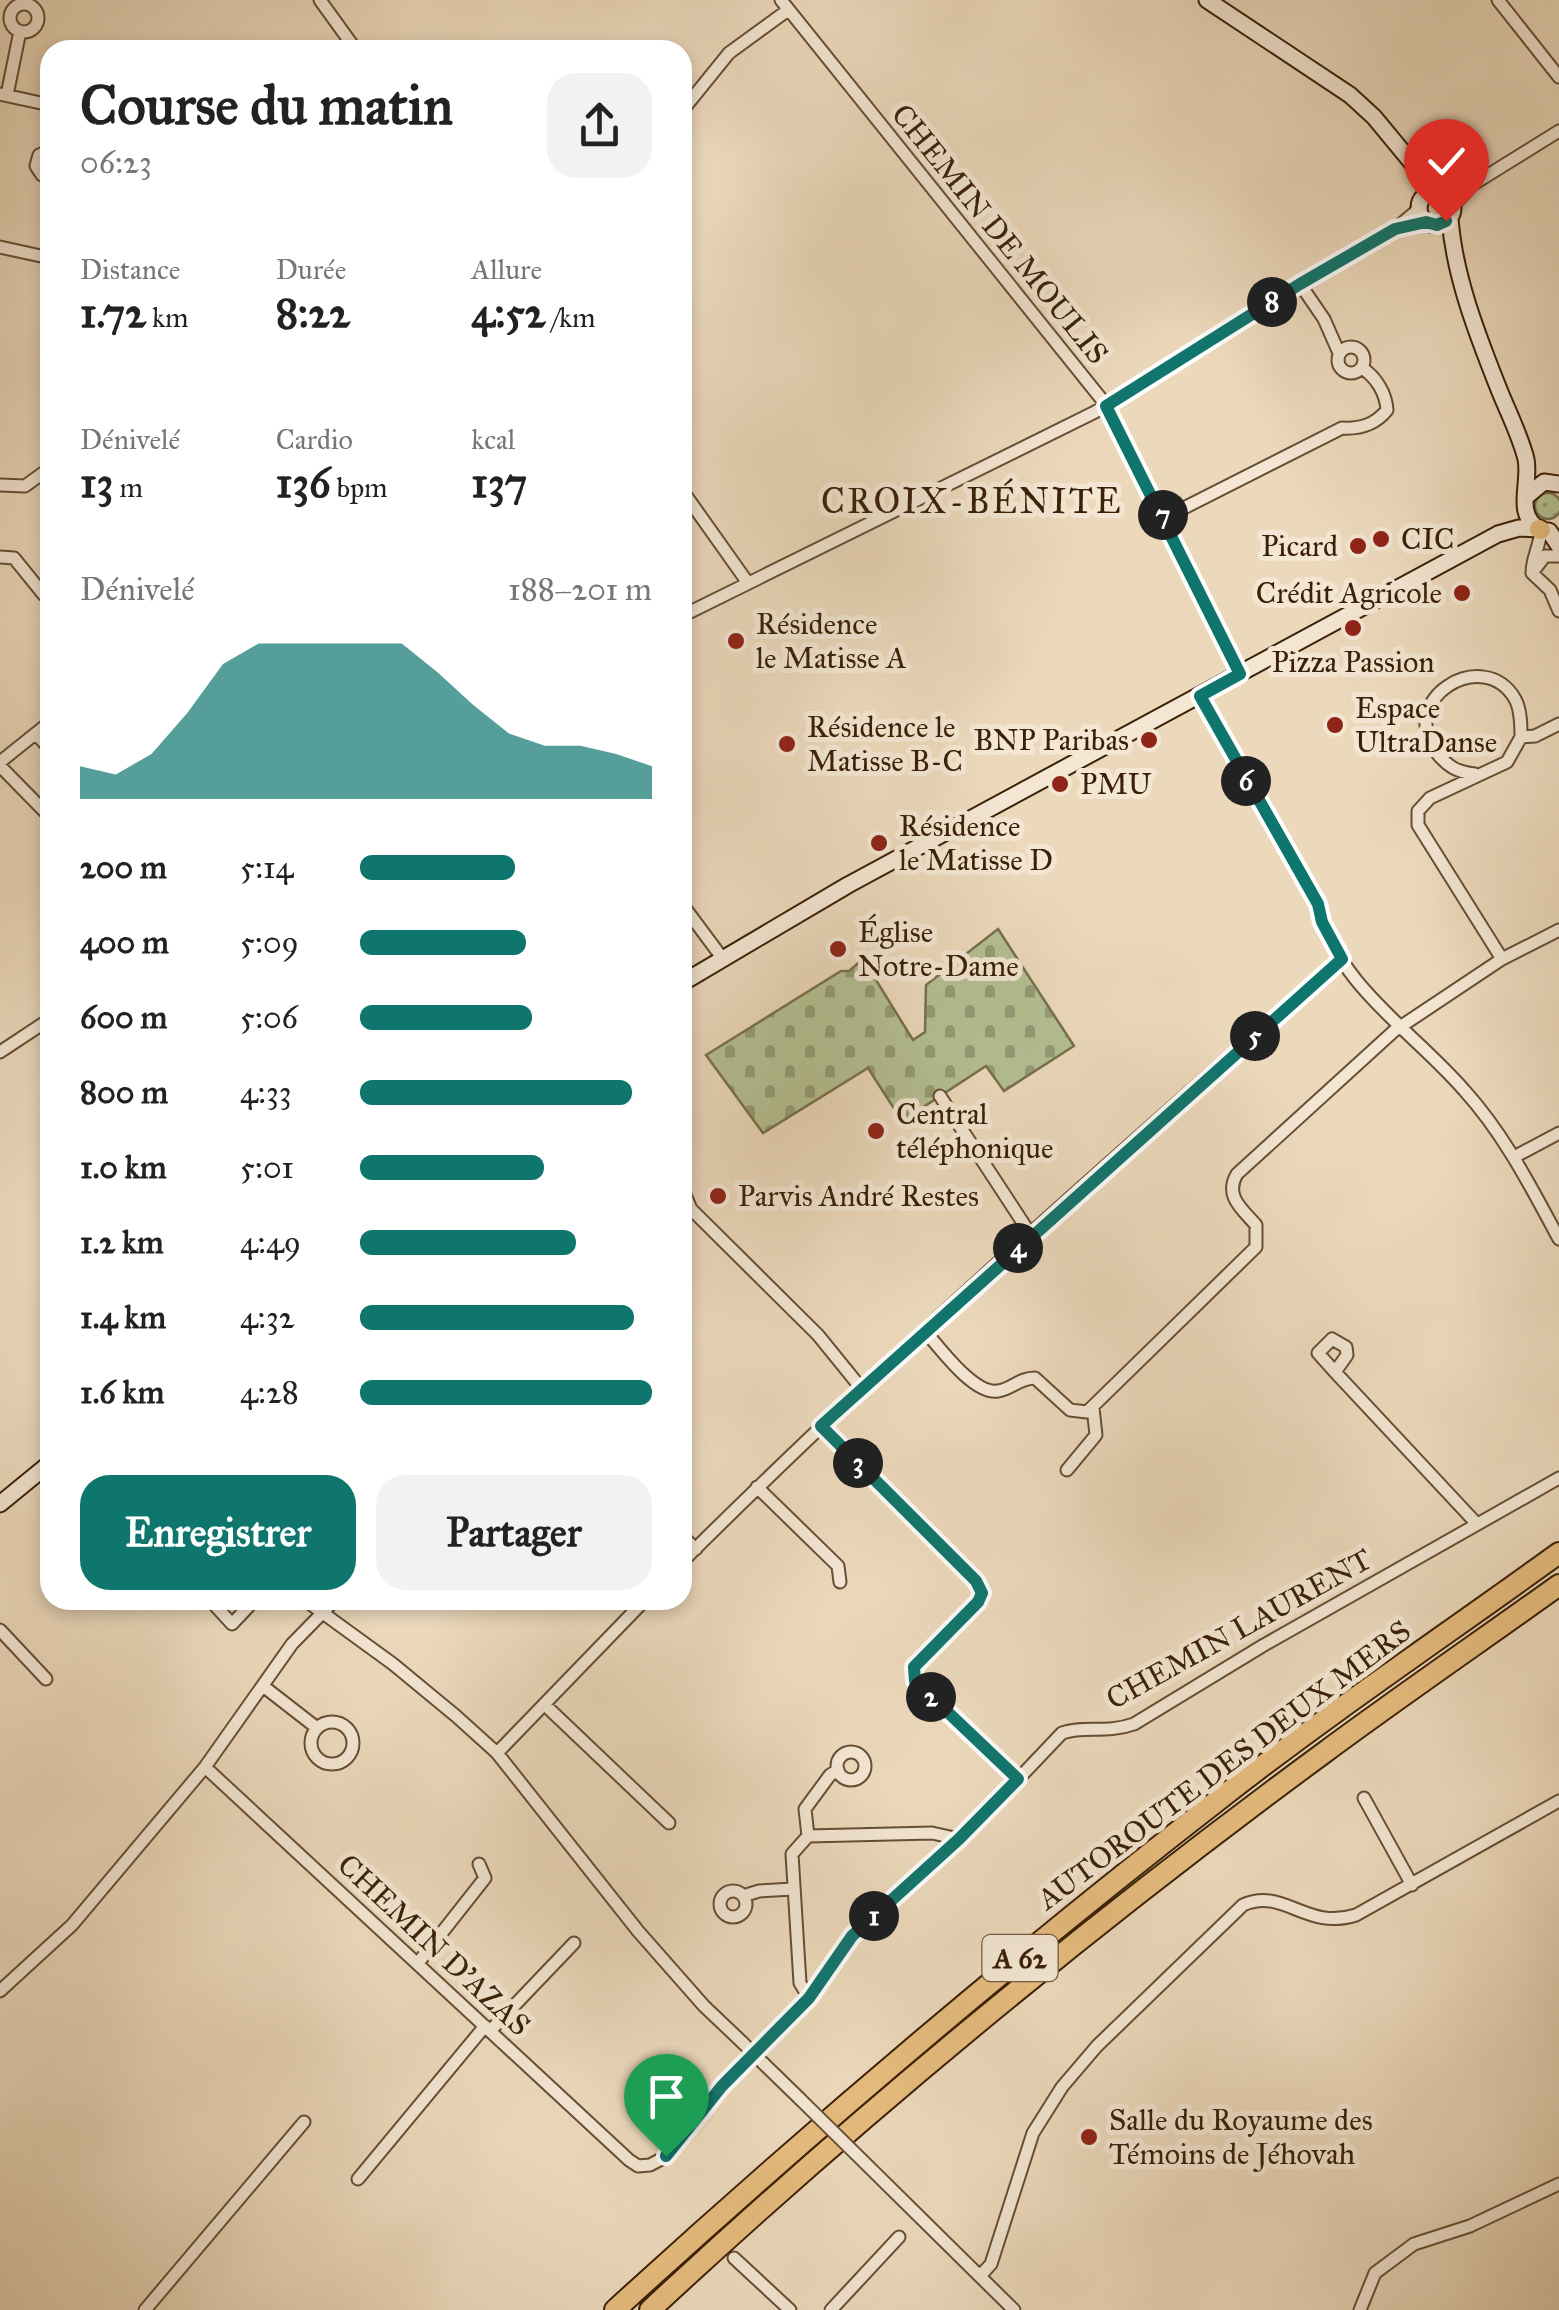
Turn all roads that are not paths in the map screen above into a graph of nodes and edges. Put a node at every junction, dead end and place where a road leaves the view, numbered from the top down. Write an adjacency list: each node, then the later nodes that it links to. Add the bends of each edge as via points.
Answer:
1 (320, 0): 6 (street)
2 (1207, 0): 12 (main road, via 1350,95)
3 (1498, 0): 7 (street)
4 (784, 5): 9 (street, via 729,53); 19 (street, CHEMIN DE MOULIS)
5 (20, 31): 8 (street)
6 (349, 40)
7 (1559, 77)
8 (4, 94): 10 (street)
9 (692, 99)
10 (40, 103)
11 (1559, 131): 13 (street)
12 (1413, 168): 13 (main road); 14 (main road)
13 (1445, 202): 14 (main road, via 1426,195); 14 (main road, via 1442,224); 16 (main road)
14 (1424, 215): 16 (main road); 18 (street)
15 (0, 247): 17 (street)
16 (1452, 250): 20 (main road)
17 (40, 256)
18 (1300, 284): 19 (street); 26 (street, via 1324,319 1342,370 1362,368 1373,375 1387,410 1360,429 1342,428)
19 (1106, 406): 26 (street, CHEMIN DE MOULIS); 33 (street)
20 (1525, 456): 22 (main road); 24 (main road)
21 (40, 475): 23 (street, via 25,486)
22 (1555, 483): 24 (main road, via 1537,485)
23 (0, 485)
24 (1525, 500): 27 (main road, via 1528,519); 28 (main road)
25 (692, 504): 33 (street)
26 (1164, 518): 37 (street, CHEMIN DE MOULIS)
27 (1547, 529): 28 (main road); 29 (main road); 32 (street)
28 (1498, 534): 37 (main road)
29 (1559, 546)
30 (1559, 556): 32 (street, via 1545,556)
31 (0, 558): 34 (street, via 14,558)
32 (1532, 573): 36 (street)
33 (748, 583): 35 (street)
34 (40, 590)
35 (692, 611)
36 (1559, 611)
37 (1240, 674): 38 (main road)
38 (1200, 696): 50 (main road); 51 (street, via 1282,837)
39 (1559, 724): 43 (street)
40 (40, 731): 41 (street)
41 (36, 734): 42 (street); 44 (street)
42 (40, 738)
43 (1522, 738): 45 (street, via 1506,762); 45 (street, via 1516,700 1503,686 1465,677 1448,685 1432,698 1428,735 1452,770)
44 (0, 764): 46 (street)
45 (1475, 774): 49 (street, via 1430,798 1418,810 1418,825)
46 (40, 807)
47 (692, 917): 50 (street)
48 (1559, 930): 49 (street)
49 (1502, 958): 54 (street)
50 (723, 959): 52 (main road)
51 (1342, 959): 54 (street); 60 (street)
52 (692, 977)
53 (40, 1026): 55 (street)
54 (1402, 1027): 58 (street, via 1464,1090); 65 (street, via 1238,1174 1233,1198 1256,1225 1256,1247)
55 (0, 1052)
56 (940, 1096): 60 (street)
57 (1559, 1134): 58 (street)
58 (1514, 1157): 61 (street)
59 (692, 1216): 64 (street, via 818,1336)
60 (1031, 1235): 62 (street)
61 (1559, 1239)
62 (925, 1331): 64 (street); 65 (street, via 984,1390 1036,1378 1070,1410)
63 (1335, 1372): 72 (street)
64 (861, 1388): 66 (street)
65 (1093, 1408): 67 (street, via 1096,1435)
66 (821, 1426): 70 (street); 92 (street, via 976,1581 978,1602 914,1667 915,1681)
67 (1067, 1470)
68 (40, 1471): 71 (main road)
69 (1559, 1478): 72 (street, CHEMIN LAURENT)
70 (757, 1487): 74 (street); 77 (street, via 838,1566)
71 (0, 1504)
72 (1477, 1524): 92 (street, CHEMIN LAURENT, via 1134,1724 1062,1733)
73 (692, 1545): 74 (street)
74 (696, 1549): 75 (street)
75 (692, 1553)
76 (1559, 1554): 115 (highway, AUTOROUTE DES DEUX MERS / A 62, via 1225,1794 955,2009)
77 (840, 1582)
78 (1559, 1585): 116 (highway, AUTOROUTE DES DEUX MERS / A 62, via 1240,1815 988,2016)
79 (219, 1610): 80 (street, via 232,1624)
80 (245, 1610)
81 (318, 1610): 83 (street)
82 (635, 1610): 87 (street)
83 (321, 1612): 86 (street); 89 (street)
84 (0, 1630): 85 (street)
85 (46, 1679)
86 (264, 1686): 88 (street); 90 (street)
87 (545, 1705): 89 (street); 95 (street)
88 (317, 1728)
89 (496, 1754): 113 (street, bridge, via 704,2006)
90 (205, 1767): 103 (street, CHEMIN D'AZAS); 104 (street, via 72,1925)
91 (838, 1770): 96 (street, via 805,1808)
92 (1018, 1779): 97 (street, CHEMIN LAURENT)
93 (1364, 1798): 99 (street)
94 (1559, 1801): 99 (street)
95 (669, 1822)
96 (808, 1836): 97 (street, via 932,1833); 100 (street, via 792,1854)
97 (959, 1839): 105 (street, CHEMIN LAURENT, via 852,1936)
98 (479, 1864): 103 (street, via 486,1878)
99 (1412, 1884): 113 (street, via 1341,1920 1314,1918 1272,1900 1252,1901 1236,1912 1062,2087 1034,2133 991,2264)
100 (793, 1888): 101 (street); 105 (street, via 800,1983)
101 (744, 1896)
102 (574, 1942): 106 (street)
103 (418, 1963): 106 (street, CHEMIN D'AZAS)
104 (0, 1991)
105 (809, 1998): 108 (street, CHEMIN LAURENT, via 722,2086 666,2156 650,2166)
106 (488, 2029): 108 (street, CHEMIN D'AZAS); 109 (street)
107 (304, 2122): 114 (street)
108 (630, 2160)
109 (358, 2179)
110 (1559, 2184): 120 (street, via 1414,2244 1375,2273)
111 (899, 2237): 118 (street)
112 (734, 2258): 117 (street)
113 (976, 2272): 119 (street)
114 (144, 2310)
115 (616, 2310)
116 (650, 2310)
117 (790, 2310)
118 (831, 2310)
119 (1014, 2310)
120 (1360, 2310)

